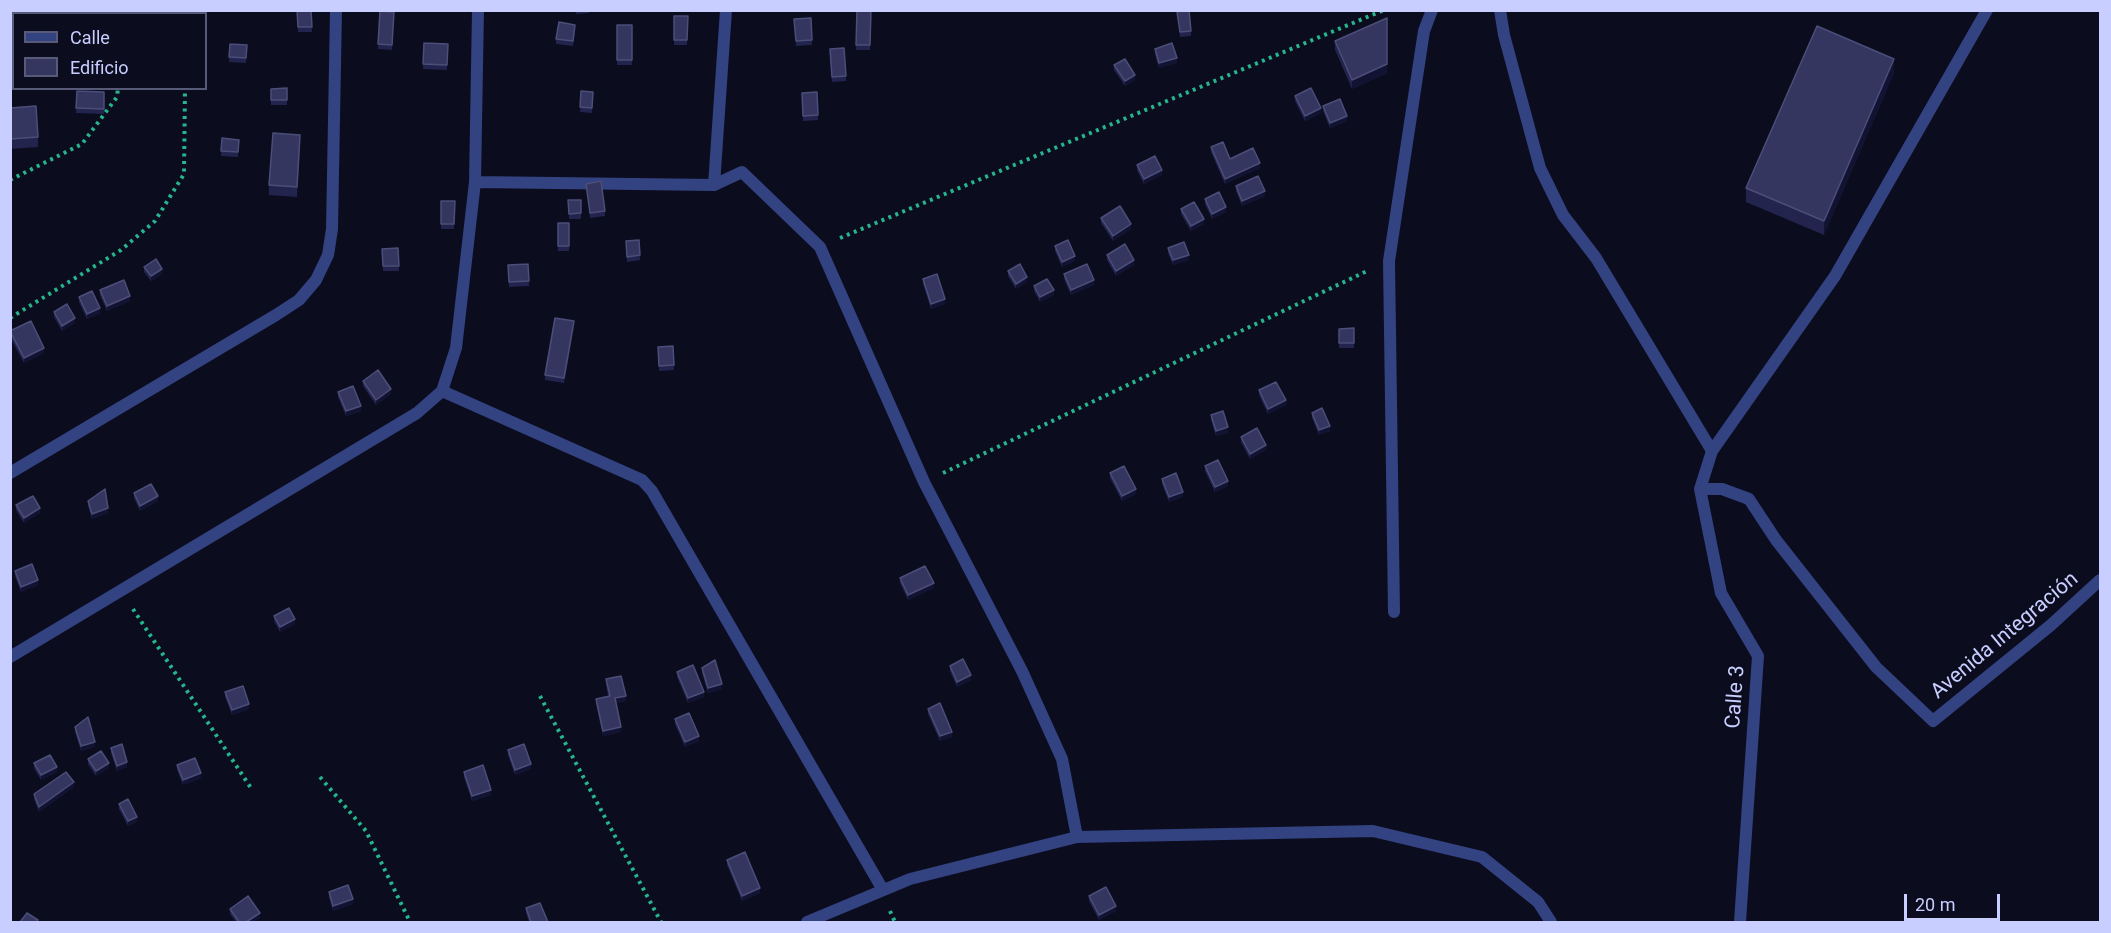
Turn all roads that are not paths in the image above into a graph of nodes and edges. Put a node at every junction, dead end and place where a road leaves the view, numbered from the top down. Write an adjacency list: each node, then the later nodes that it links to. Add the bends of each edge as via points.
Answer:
1 (336, 10): 11 (street, via 332,229 328,255 316,280 299,300 276,315)
2 (477, 10): 7 (street)
3 (726, 10): 8 (street)
4 (1432, 10): 14 (street, via 1424,31 1389,261)
5 (1500, 10): 10 (street, via 1540,168 1563,215 1596,258)
6 (1987, 10): 10 (street, Calle 3, via 1835,276)
7 (475, 182): 8 (street); 9 (street, via 456,348)
8 (714, 185): 16 (street, via 742,172 747,174 820,247 924,482 1022,671 1062,759)
9 (442, 391): 15 (street, via 417,413); 17 (street, via 642,480 652,491)
10 (1712, 451): 12 (street, Calle 3)
11 (10, 472)
12 (1700, 489): 13 (street, Avenida Integración, via 1722,489 1749,499 1776,540 1876,667 1934,721); 20 (street, Calle 3, via 1721,593 1758,656)
13 (2100, 580)
14 (1394, 612)
15 (10, 657)
16 (1077, 837): 17 (street, via 910,879); 19 (street, via 1373,831 1482,857 1538,902)
17 (883, 890): 18 (street)
18 (807, 922)
19 (1551, 922)
20 (1740, 922)

